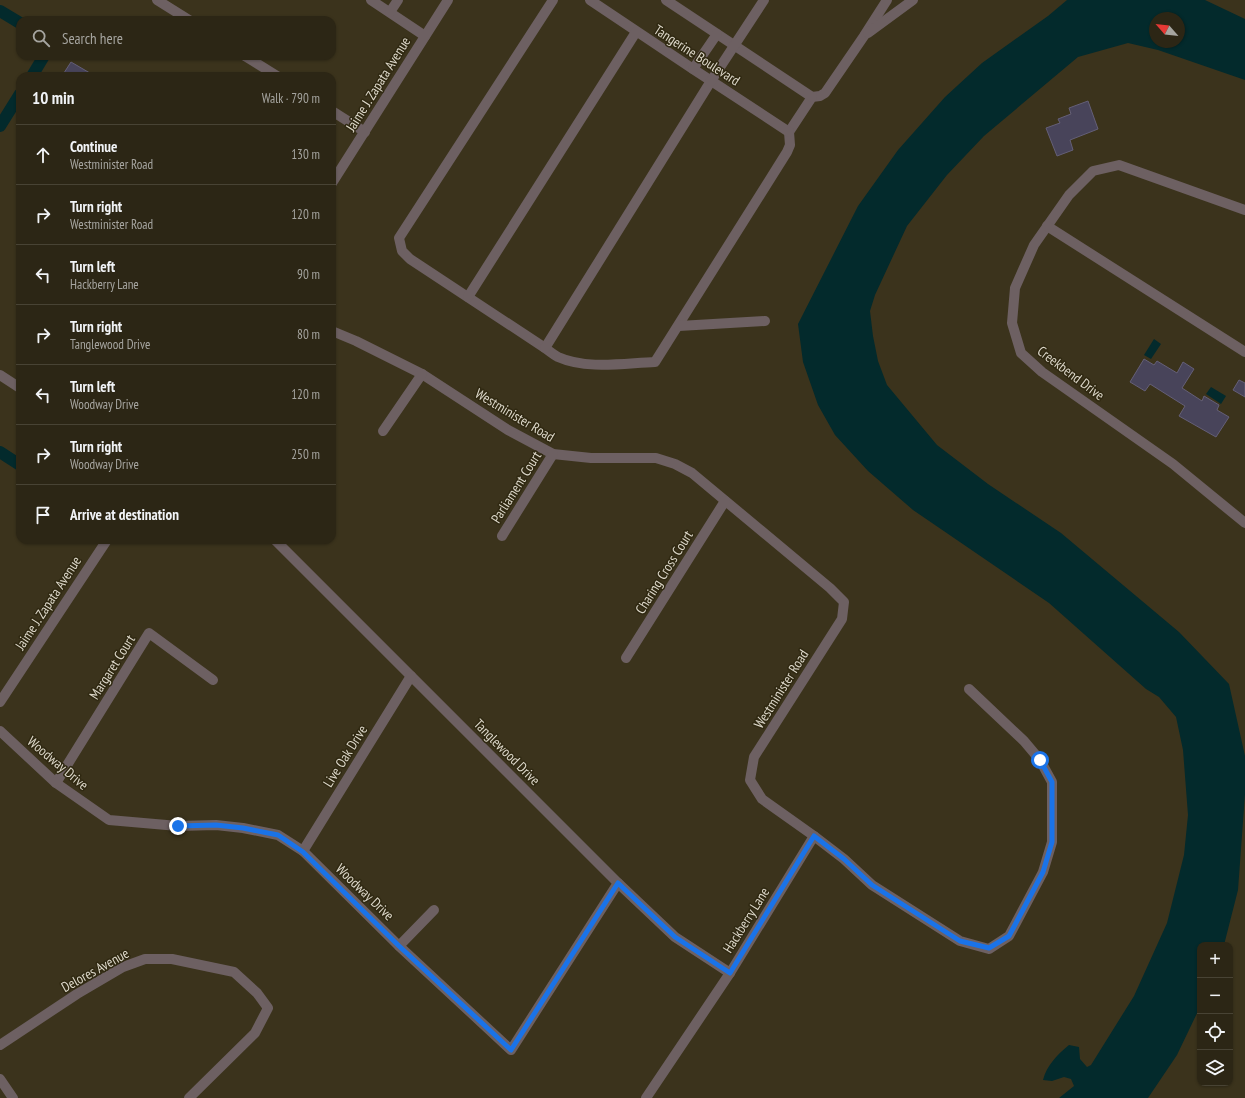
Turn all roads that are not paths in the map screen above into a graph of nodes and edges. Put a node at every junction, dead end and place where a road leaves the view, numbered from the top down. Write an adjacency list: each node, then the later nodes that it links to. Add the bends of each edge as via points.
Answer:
1 (157, 0): 12 (street)
2 (372, 0): 11 (street)
3 (398, 0): 11 (street)
4 (448, 0): 15 (street, Jaime J. Zapata Avenue)
5 (553, 0): 29 (street, via 399,238 402,251 410,259)
6 (590, 0): 13 (street, Tangerine Boulevard)
7 (666, 0): 14 (street, Tangerine Boulevard)
8 (764, 0): 17 (street)
9 (887, 0): 16 (street)
10 (914, 0): 16 (street)
11 (390, 12): 15 (street)
12 (183, 16)
13 (636, 32): 19 (street, Tangerine Boulevard); 29 (street)
14 (717, 34): 17 (street, Tangerine Boulevard); 19 (street)
15 (425, 36): 24 (street, Jaime J. Zapata Avenue)
16 (864, 36): 22 (street, via 825,93)
17 (734, 46): 21 (street); 22 (street, Tangerine Boulevard)
18 (251, 60): 20 (street)
19 (693, 69): 21 (street, Tangerine Boulevard)
20 (271, 72)
21 (711, 81): 25 (street, Tangerine Boulevard); 33 (street)
22 (812, 97): 25 (street)
23 (336, 114): 24 (street)
24 (365, 132): 26 (street, Jaime J. Zapata Avenue)
25 (789, 132): 31 (street, via 790,145 787,152)
26 (336, 177)
27 (1245, 210): 28 (street, Creekbend Drive, via 1120,165 1093,171 1069,195)
28 (1047, 226): 34 (street); 41 (street, Creekbend Drive, via 1034,245 1015,288 1012,323 1021,353 1042,372 1174,464)
29 (468, 297): 33 (street)
30 (765, 321): 31 (street)
31 (678, 326): 33 (street, via 655,362 593,365 558,357)
32 (336, 334): 35 (street, Westminister Road)
33 (545, 348)
34 (1245, 352)
35 (422, 374): 38 (street); 39 (street, Westminister Road, via 508,430)
36 (0, 375): 37 (street)
37 (16, 385)
38 (383, 431)
39 (553, 454): 40 (street, Westminister Road, via 591,458 656,458 692,473); 42 (street, Parliament Court)
40 (726, 501): 45 (street, Charing Cross Court); 52 (street, Westminister Road, via 844,602 842,619 754,757 750,780 762,799)
41 (1245, 523)
42 (502, 536)
43 (104, 544): 49 (street, Jaime J. Zapata Avenue)
44 (279, 544): 46 (street, Tanglewood Drive)
45 (626, 658)
46 (411, 676): 53 (street, Live Oak Drive); 54 (street, Tanglewood Drive)
47 (213, 680): 51 (street, Margaret Court, via 149,633)
48 (969, 689): 52 (street, Westminister Road, via 1028,745 1052,782 1052,842 1043,872 1009,936 989,948 960,941 872,885)
49 (1, 697)
50 (0, 732): 51 (street, Woodway Drive)
51 (56, 783): 53 (street, Woodway Drive, via 109,820 243,828 278,835)
52 (814, 836): 57 (street, Hackberry Lane)
53 (303, 852): 56 (street, Woodway Drive)
54 (618, 883): 56 (street, Woodway Drive, via 511,1050); 57 (street, Tanglewood Drive, via 675,937)
55 (434, 910): 56 (street)
56 (399, 946)
57 (730, 973): 62 (street, Hackberry Lane)
58 (0, 1045): 61 (street, Delores Avenue, via 84,990 123,967 145,959 172,959 234,972 257,992 268,1008 255,1033)
59 (0, 1080): 60 (street)
60 (13, 1098)
61 (189, 1098)
62 (646, 1098)

